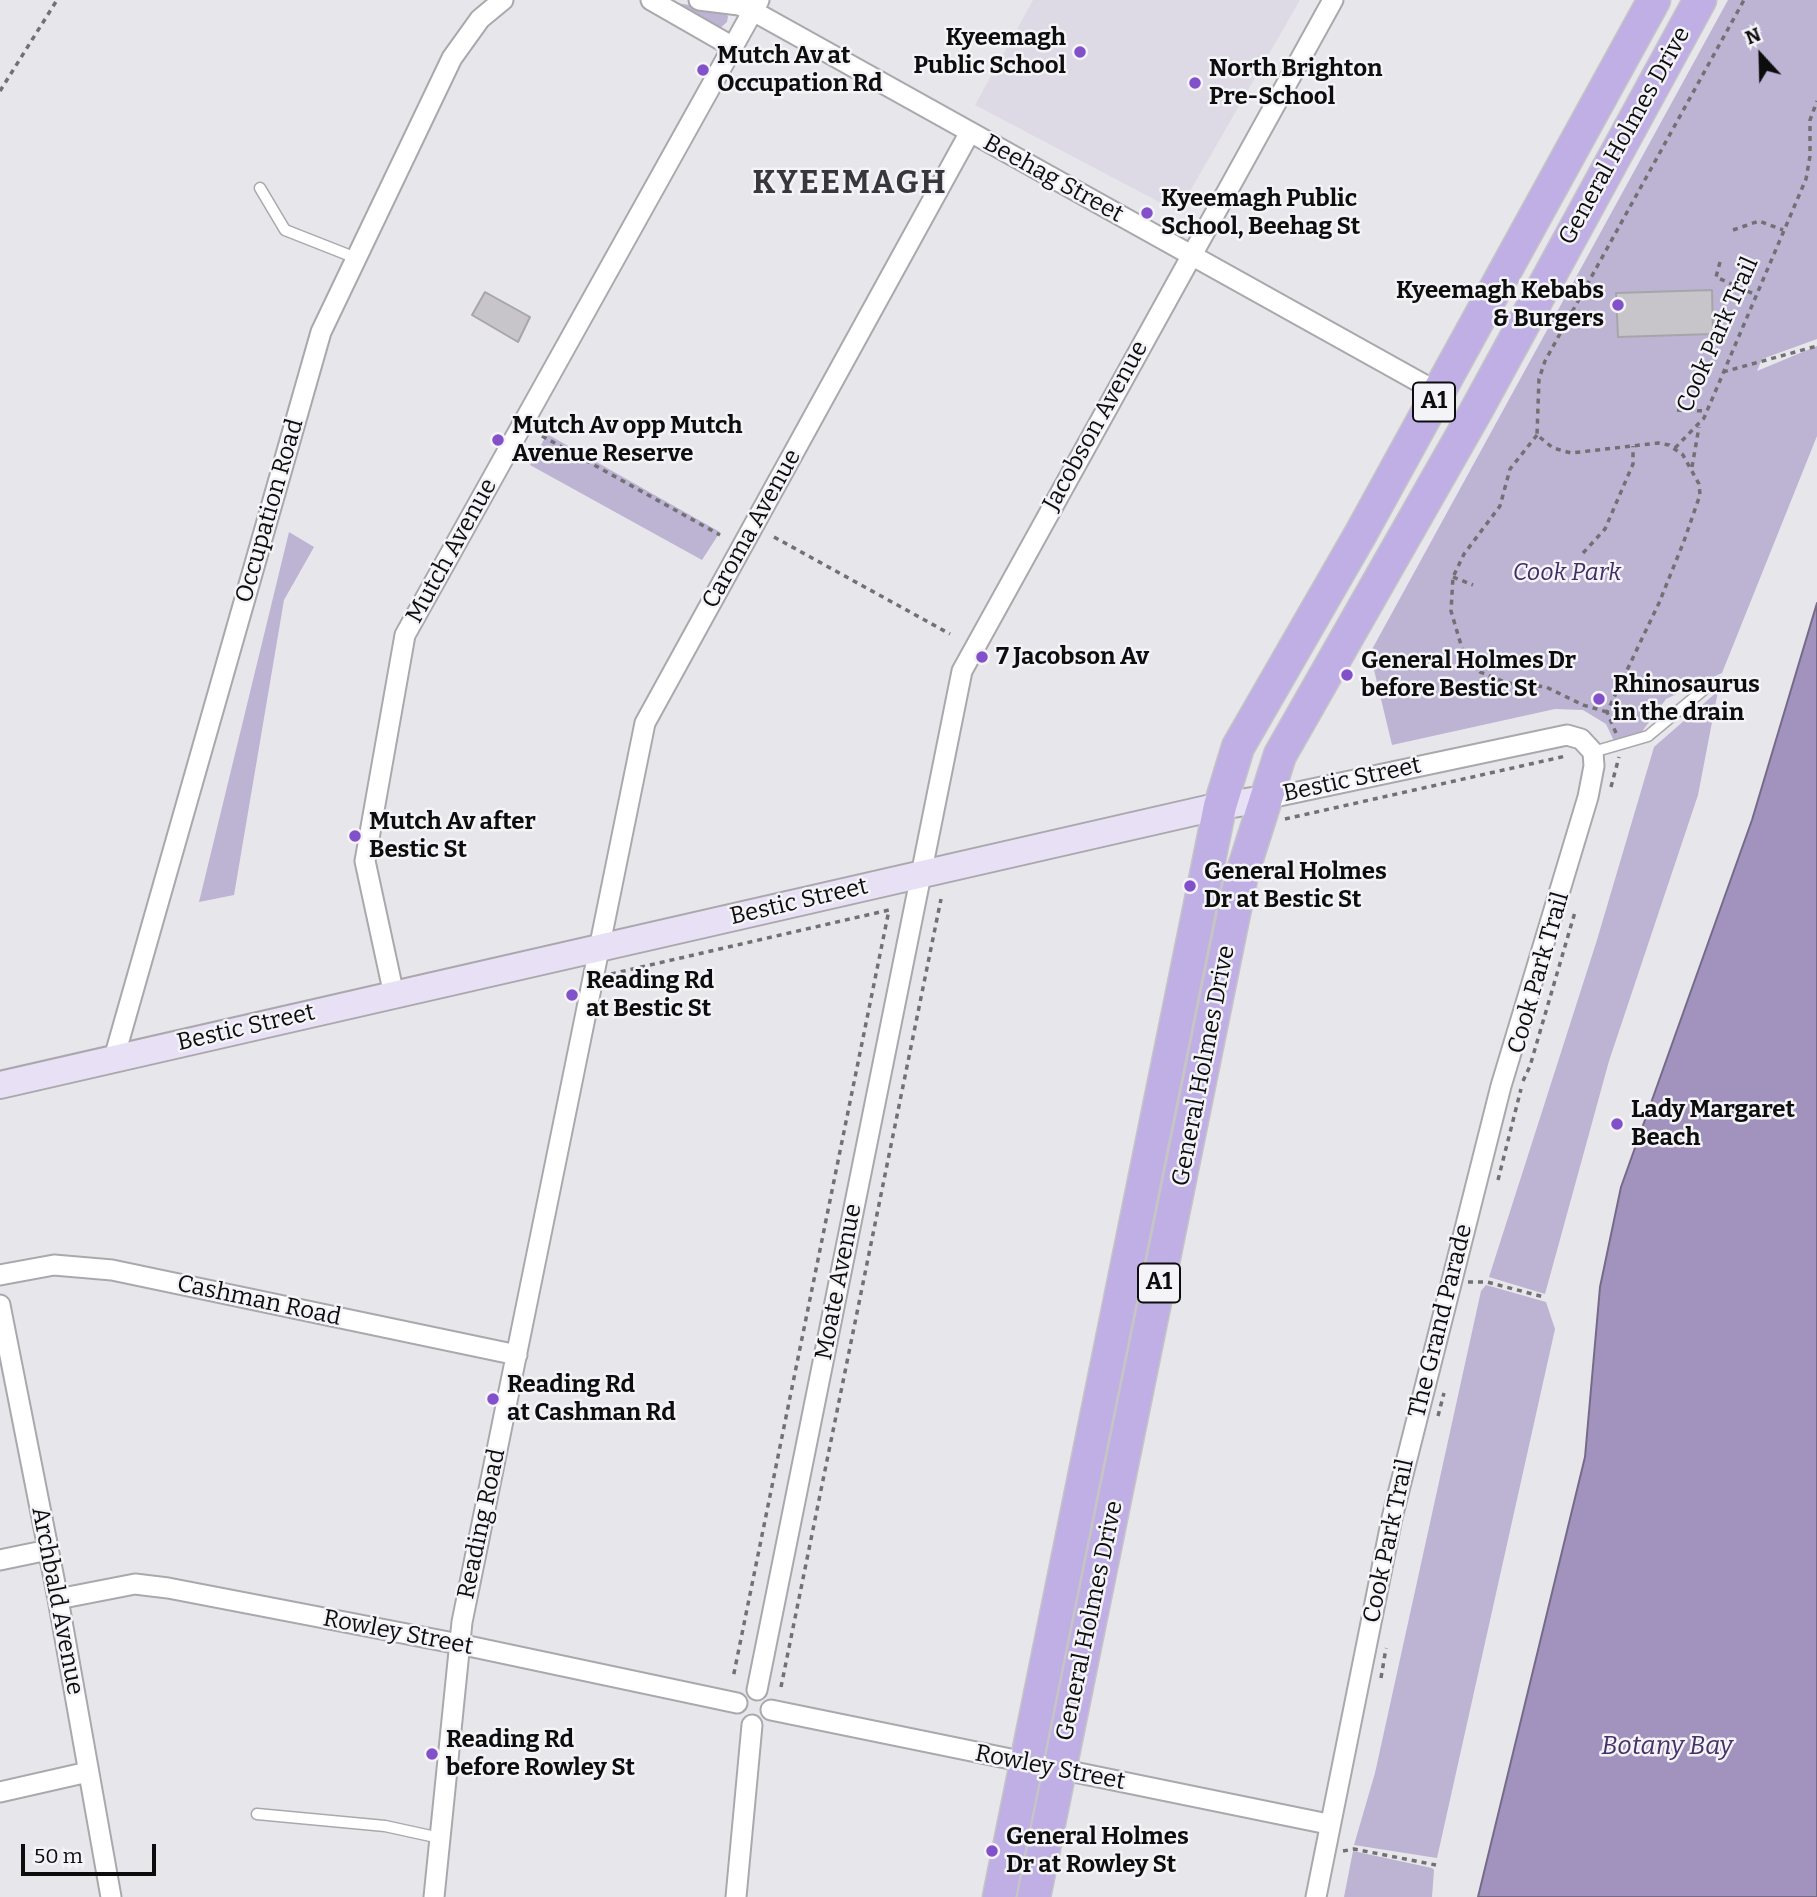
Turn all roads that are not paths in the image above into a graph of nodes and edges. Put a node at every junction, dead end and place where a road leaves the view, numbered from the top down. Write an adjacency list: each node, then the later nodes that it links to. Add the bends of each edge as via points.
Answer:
1 (503, 0): 12 (street, Occupation Road, via 480,19 452,58)
2 (651, 0): 8 (street)
3 (699, 0): 7 (street, Beehag Street)
4 (1333, 0): 11 (street, Jacobson Avenue)
5 (1654, 0): 13 (highway, General Holmes Drive / A1)
6 (1700, 0): 17 (highway, General Holmes Drive / A1, via 1476,411 1296,722 1280,755)
7 (756, 6): 8 (street, Mutch Avenue); 9 (street, Beehag Street)
8 (733, 47): 20 (street, Mutch Avenue, via 405,635 365,861)
9 (970, 132): 11 (street, Beehag Street); 19 (street, Caroma Avenue, via 645,723)
10 (260, 188): 12 (lane, via 285,230)
11 (1191, 255): 13 (street, Beehag Street); 18 (street, Jacobson Avenue, via 965,664)
12 (356, 258): 21 (street, Occupation Road, via 321,332)
13 (1439, 393): 16 (highway, General Holmes Drive / A1, via 1238,747)
14 (1720, 683): 15 (lane, via 1707,687 1648,736)
15 (1593, 752): 17 (street, Bestic Street, via 1581,739 1567,735); 39 (street, The Grand Parade, via 1588,797 1501,1086 1450,1283 1392,1518)
16 (1220, 806): 17 (main road, Bestic Street); 18 (main road, Bestic Street); 34 (highway, General Holmes Drive / A1)
17 (1272, 809): 35 (highway, General Holmes Drive / A1, via 1242,874)
18 (920, 874): 19 (main road, Bestic Street); 30 (street, Moate Avenue)
19 (597, 948): 20 (main road, Bestic Street); 25 (street, Reading Road)
20 (394, 995): 21 (main road, Bestic Street)
21 (114, 1058): 22 (main road, Bestic Street)
22 (0, 1085)
23 (0, 1275): 25 (street, Cashman Road, via 54,1265 111,1270)
24 (0, 1305): 26 (street, Archbald Avenue)
25 (517, 1355): 29 (street, Reading Road)
26 (48, 1550): 27 (street); 28 (street, Archbald Avenue)
27 (0, 1560)
28 (58, 1599): 29 (street, Rowley Street, via 135,1584); 36 (street, Archbald Avenue)
29 (458, 1644): 31 (street, Rowley Street); 40 (street, Reading Road)
30 (757, 1690): 31 (street, via 747,1692); 32 (street, via 767,1695)
31 (737, 1703): 33 (street, via 742,1720)
32 (771, 1710): 33 (street, via 765,1721); 34 (street, Rowley Street)
33 (752, 1725): 43 (street)
34 (1024, 1764): 35 (street, Rowley Street); 44 (highway, General Holmes Drive / A1)
35 (1060, 1769): 39 (street, Rowley Street); 45 (highway, General Holmes Drive / A1)
36 (88, 1772): 37 (street); 41 (street, Archbald Avenue)
37 (0, 1792)
38 (257, 1814): 40 (lane, via 385,1826)
39 (1328, 1824): 46 (street, The Grand Parade)
40 (440, 1838): 42 (street, Reading Road)
41 (111, 1897)
42 (434, 1897)
43 (736, 1897)
44 (999, 1897)
45 (1034, 1897)
46 (1316, 1897)

